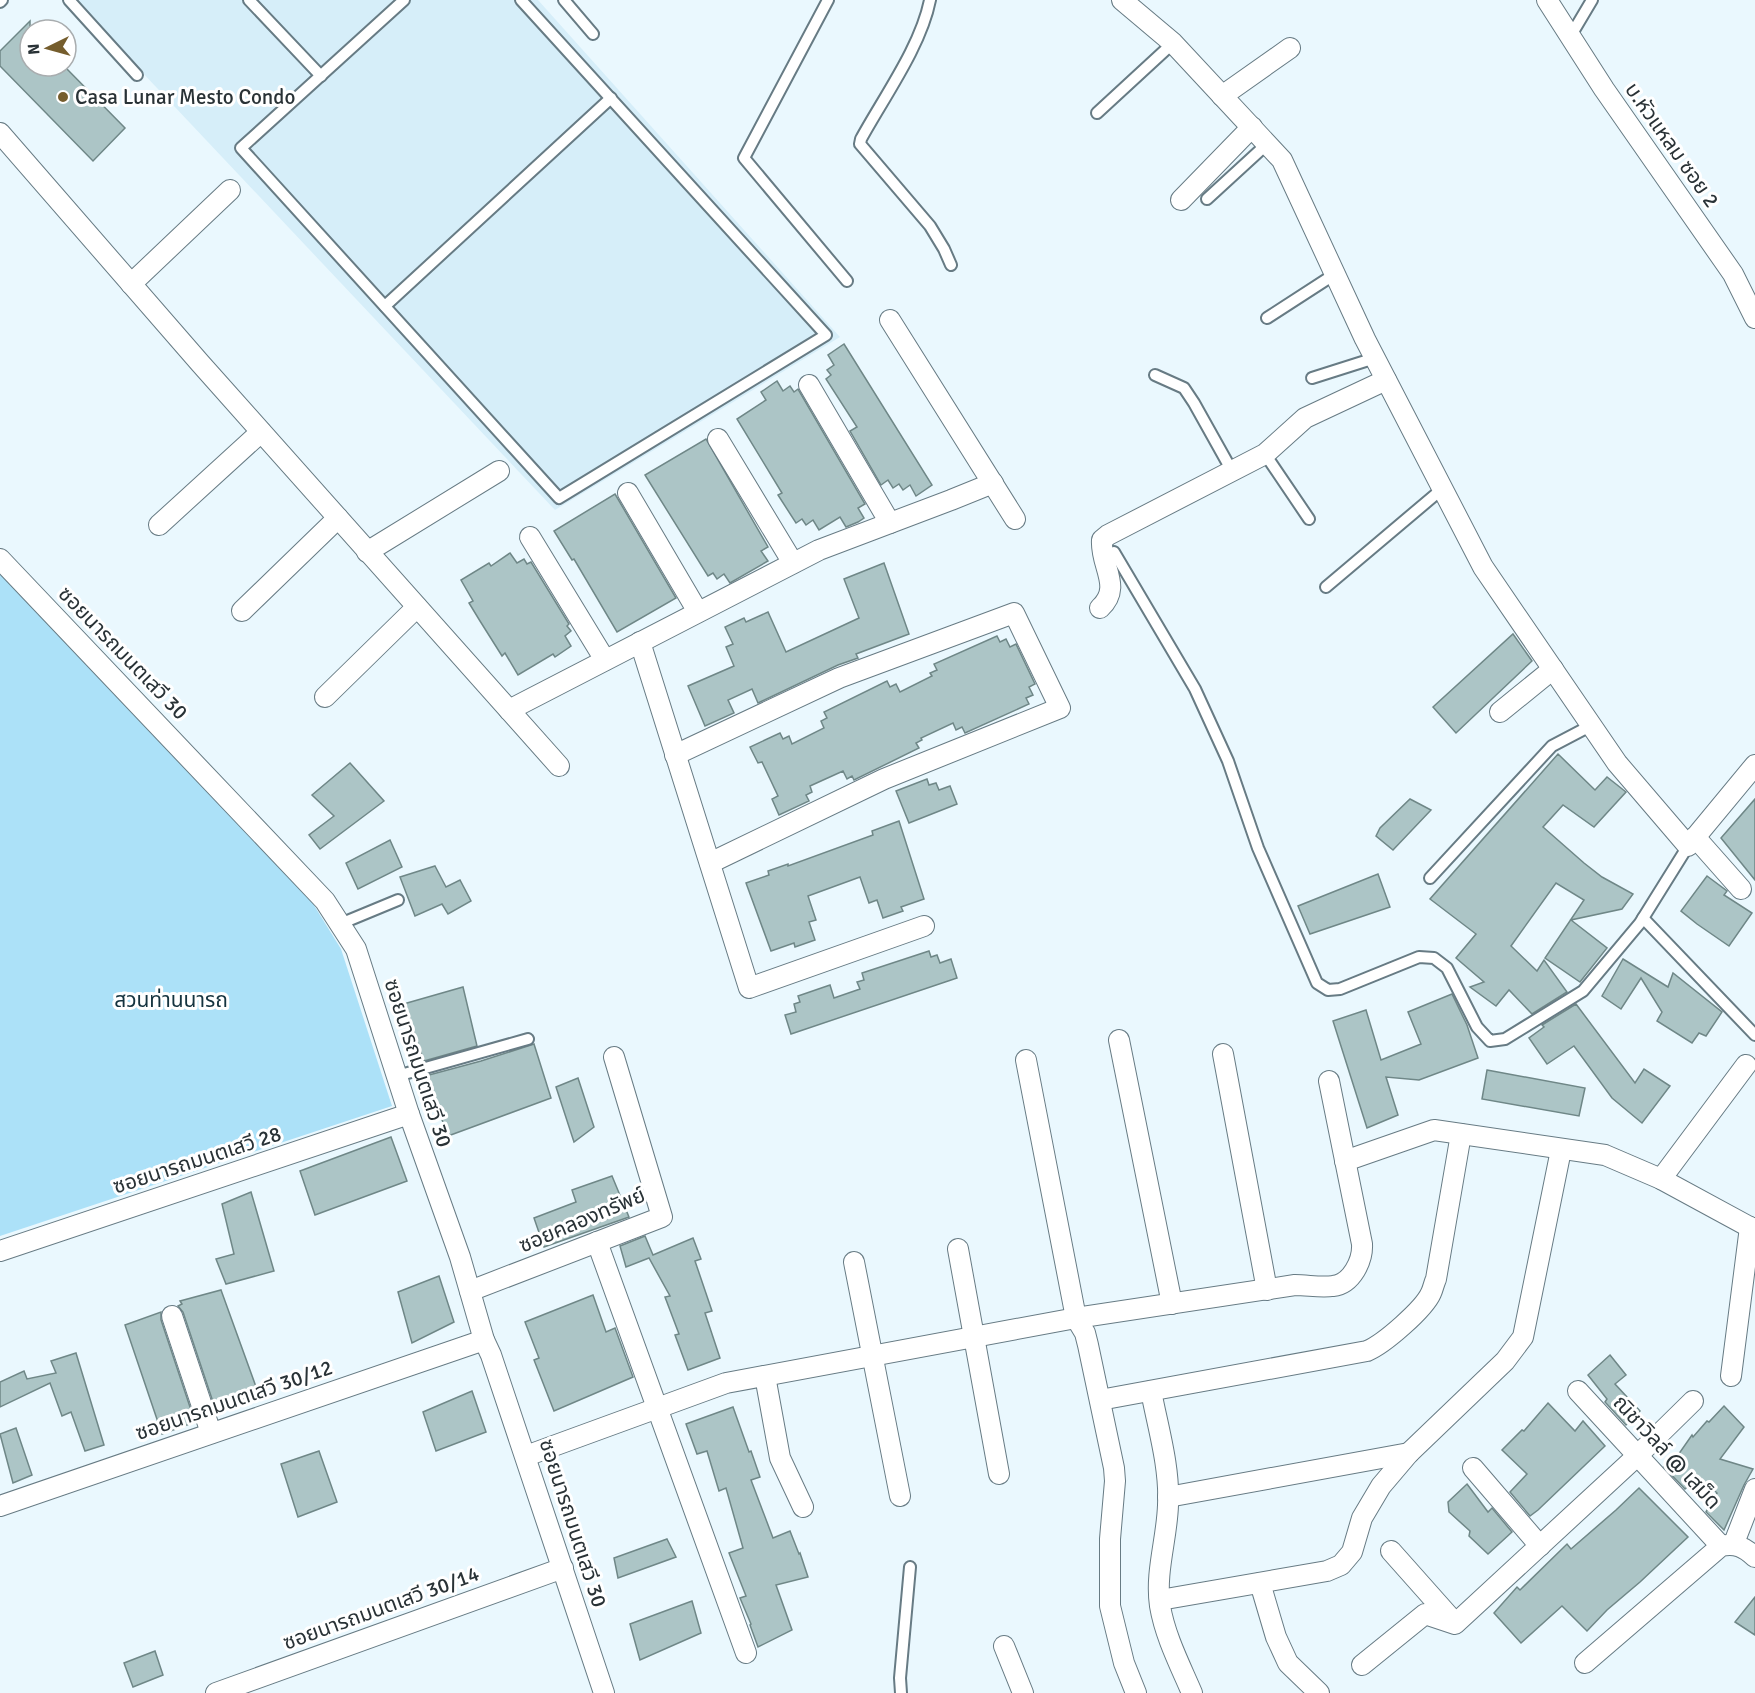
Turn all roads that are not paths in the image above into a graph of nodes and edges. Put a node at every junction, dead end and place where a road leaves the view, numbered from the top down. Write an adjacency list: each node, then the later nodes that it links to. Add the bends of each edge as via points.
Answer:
1 (69, 0): 15 (lane)
2 (249, 0): 16 (lane)
3 (404, 0): 16 (lane)
4 (521, 0): 18 (lane)
5 (564, 0): 11 (lane)
6 (828, 0): 28 (lane, via 744,158)
7 (930, 0): 26 (lane, via 914,46 860,144 930,226)
8 (1122, 0): 13 (street)
9 (1546, 0): 12 (street, บ.หัวแหลม ซอย 2)
10 (1592, 0): 12 (lane)
11 (593, 34)
12 (1570, 37): 32 (street, บ.หัวแหลม ซอย 2, via 1733,274)
13 (1173, 44): 17 (street); 19 (lane)
14 (1290, 48): 17 (street)
15 (137, 75)
16 (321, 76): 30 (lane, via 241,148)
17 (1222, 96): 20 (street)
18 (611, 98): 30 (lane); 30 (lane, via 826,334 559,498)
19 (1097, 113)
20 (1252, 127): 22 (street); 25 (street)
21 (0, 133): 29 (street)
22 (1267, 144): 24 (lane); 27 (street, via 1282,160)
23 (230, 190): 29 (street)
24 (1207, 199)
25 (1181, 200)
26 (951, 265)
27 (1335, 274): 31 (lane); 34 (street)
28 (847, 281)
29 (130, 284): 39 (street)
30 (385, 306)
31 (1267, 318)
32 (1755, 318)
33 (890, 320): 44 (street)
34 (1375, 358): 36 (lane); 37 (street)
35 (1155, 375): 43 (lane, via 1184,387)
36 (1312, 378)
37 (1386, 380): 41 (street, via 1305,418); 45 (street)
38 (809, 386): 50 (street)
39 (261, 432): 47 (street); 51 (street)
40 (718, 439): 56 (street)
41 (1265, 454): 43 (street); 49 (lane)
42 (499, 471): 53 (street)
43 (1232, 471): 59 (street, via 1102,540 1111,592)
44 (993, 483): 48 (street); 50 (street)
45 (1442, 489): 57 (lane); 64 (street, via 1483,567)
46 (628, 493): 61 (street)
47 (338, 519): 53 (street); 60 (street)
48 (1015, 519)
49 (1309, 519)
50 (890, 523): 56 (street)
51 (159, 525)
52 (530, 537): 63 (street)
53 (367, 552): 58 (street)
54 (1114, 552): 77 (lane, via 1195,689 1317,983 1328,990 1340,989 1419,957 1434,958 1447,968 1477,1027 1490,1041 1505,1039 1583,991)
55 (0, 559): 78 (street, ซอยนารถมนตเสวี 30, via 325,901)
56 (793, 563): 61 (street)
57 (1326, 587)
58 (417, 607): 65 (street); 66 (street)
59 (1100, 608)
60 (242, 611)
61 (698, 612): 62 (street)
62 (640, 642): 63 (street); 69 (street)
63 (605, 660): 66 (street)
64 (1553, 669): 67 (street); 68 (street)
65 (325, 697)
66 (509, 710): 70 (street)
67 (1500, 712)
68 (1592, 725): 72 (street, via 1617,762); 74 (lane, via 1552,746)
69 (675, 754): 73 (street); 73 (street, via 839,678 1014,613 1060,708 884,779)
70 (559, 766)
71 (1754, 768): 72 (street)
72 (1691, 842): 75 (street); 77 (lane)
73 (710, 863): 79 (street, via 749,988)
74 (1430, 878)
75 (1741, 889)
76 (398, 900): 78 (lane)
77 (1643, 918): 80 (lane)
78 (340, 924): 87 (street, ซอยนารถมนตเสวี 30, via 356,950)
79 (924, 926)
80 (1755, 1035)
81 (528, 1039): 87 (lane)
82 (1119, 1040): 101 (street)
83 (1223, 1054): 99 (street)
84 (614, 1057): 95 (street, ซอยคลองทรัพย์, via 662,1217)
85 (1026, 1060): 103 (street)
86 (1746, 1065): 93 (street)
87 (397, 1076): 89 (street, ซอยนารถมนตเสวี 30)
88 (1329, 1081): 92 (street)
89 (409, 1114): 97 (street, ซอยนารถมนตเสวี 28); 100 (street, ซอยนารถมนตเสวี 30)
90 (1461, 1134): 91 (street); 92 (street, via 1434,1130); 109 (street, via 1431,1293 1379,1346)
91 (1561, 1150): 93 (street, via 1614,1157); 115 (street, via 1523,1337 1505,1361)
92 (1345, 1161): 99 (street, via 1362,1244 1358,1266 1340,1285 1295,1285)
93 (1661, 1179): 94 (street)
94 (1752, 1229): 108 (street)
95 (597, 1242): 100 (street, ซอยคลองทรัพย์); 113 (street)
96 (958, 1249): 104 (street)
97 (0, 1251)
98 (854, 1262): 106 (street)
99 (1267, 1290): 101 (street)
100 (470, 1291): 105 (street, ซอยนารถมนตเสวี 30)
101 (1172, 1304): 103 (street)
102 (172, 1316): 114 (street)
103 (1076, 1318): 104 (street); 111 (street, via 1084,1333)
104 (974, 1337): 106 (street); 119 (street)
105 (484, 1340): 114 (street, ซอยนารถมนตเสวี 30/12); 116 (street, ซอยนารถมนตเสวี 30)
106 (872, 1356): 107 (street); 121 (street)
107 (765, 1376): 113 (street, via 726,1383); 124 (street, via 780,1458)
108 (1731, 1376)
109 (1151, 1391): 111 (street); 122 (street)
110 (1578, 1391): 117 (street, ณิชาวิลล์ @ เสม็ด)
111 (1100, 1400): 142 (street, via 1115,1481 1110,1606)
112 (1693, 1401): 117 (street)
113 (657, 1408): 116 (street); 135 (street)
114 (212, 1433): 123 (street, ซอยนารถมนตเสวี 30/12)
115 (1409, 1453): 122 (street); 131 (street, via 1369,1505 1352,1552 1341,1565 1328,1571)
116 (525, 1456): 130 (street, ซอยนารถมนตเสวี 30)
117 (1637, 1456): 125 (street, ณิชาวิลล์ @ เสม็ด); 126 (street)
118 (1473, 1468): 126 (street)
119 (999, 1474)
120 (1755, 1489): 125 (street)
121 (900, 1496)
122 (1168, 1497): 132 (street, via 1158,1586)
123 (0, 1506)
124 (803, 1507)
125 (1727, 1545): 128 (street, ณิชาวิลล์ @ เสม็ด, via 1747,1549); 136 (street)
126 (1540, 1546): 133 (street)
127 (1391, 1551): 133 (street)
128 (1755, 1557)
129 (910, 1567): 140 (lane)
130 (563, 1568): 138 (street, ซอยนารถมนตเสวี 30/14); 139 (street, ซอยนารถมนตเสวี 30)
131 (1260, 1582): 132 (street); 144 (street, via 1288,1663)
132 (1160, 1600): 143 (street)
133 (1455, 1624): 137 (street, via 1425,1614)
134 (1004, 1646): 141 (street)
135 (746, 1653)
136 (1585, 1663)
137 (1362, 1665)
138 (216, 1693)
139 (604, 1693)
140 (901, 1693)
141 (1023, 1693)
142 (1137, 1693)
143 (1192, 1693)
144 (1319, 1693)

